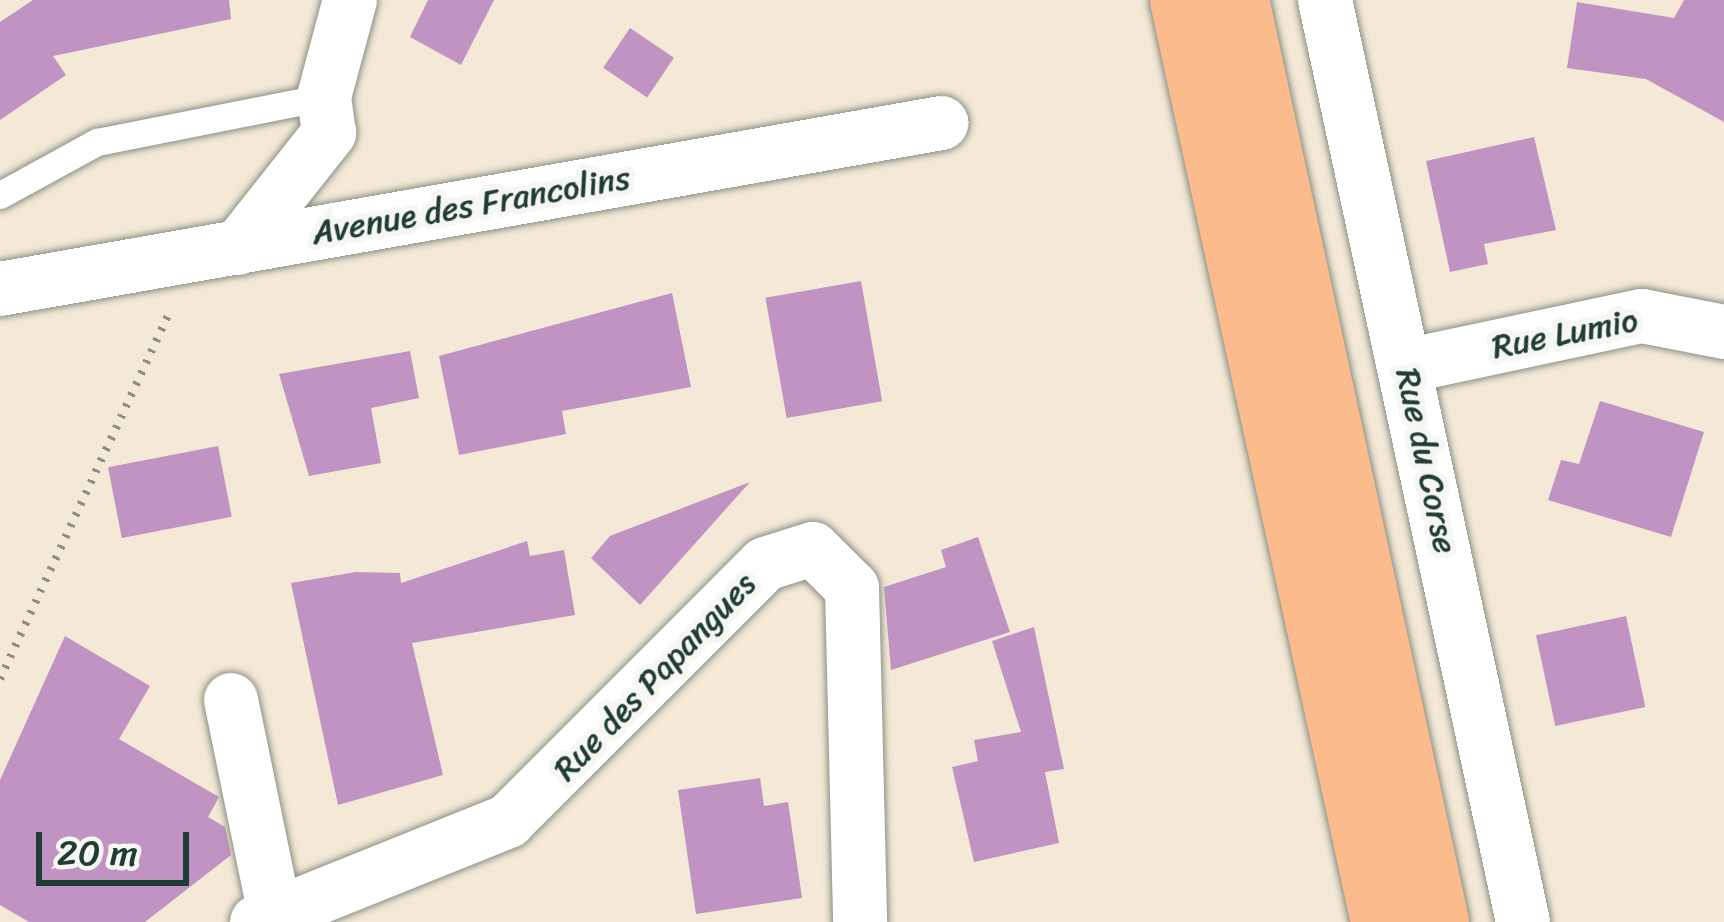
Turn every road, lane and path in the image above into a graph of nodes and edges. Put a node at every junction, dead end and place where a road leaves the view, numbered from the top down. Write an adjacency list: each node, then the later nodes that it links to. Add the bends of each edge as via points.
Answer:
1 (350, 0): 5 (street)
2 (1184, 0): 14 (main road)
3 (1236, 0): 19 (main road)
4 (1325, 0): 11 (street, Rue du Corse)
5 (324, 97): 7 (lane, via 97,142); 8 (street, via 329,133)
6 (941, 123): 8 (street, Avenue des Francolins)
7 (0, 195)
8 (216, 251): 9 (street, Avenue des Francolins); 12 (path)
9 (0, 289)
10 (1724, 332): 11 (street, Rue Lumio, via 1642,316)
11 (1406, 366): 20 (street, Rue du Corse)
12 (0, 679)
13 (231, 700): 15 (street, Rue des Papangues)
14 (1349, 766): 17 (main road); 18 (main road)
15 (266, 916): 16 (street, Rue des Papangues, via 508,821 765,564 813,550 852,588)
16 (860, 922)
17 (1340, 922)
18 (1384, 922)
19 (1436, 922)
20 (1523, 922)

